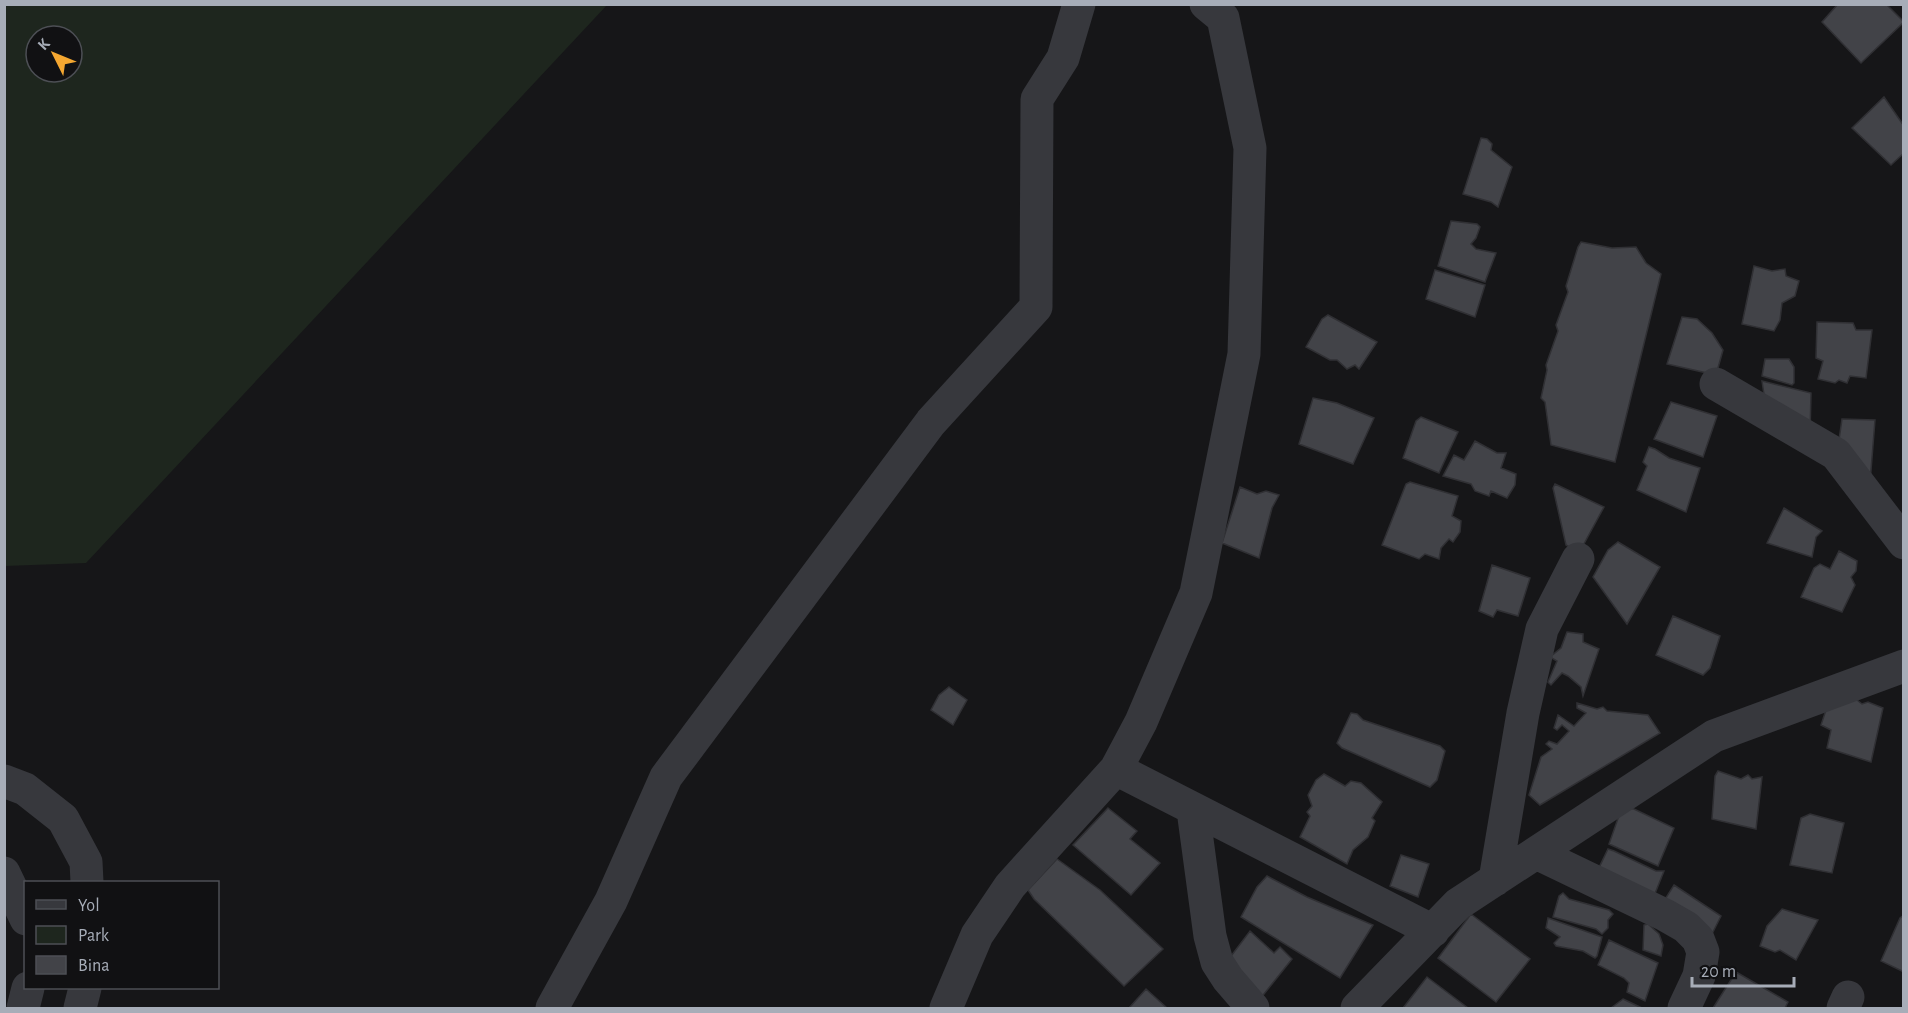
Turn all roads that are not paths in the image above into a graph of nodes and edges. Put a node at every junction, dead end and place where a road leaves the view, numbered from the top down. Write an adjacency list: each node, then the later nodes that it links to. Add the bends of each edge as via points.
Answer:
1 (1079, 4): 20 (street, via 1063,58 1038,99 1036,307 931,422 666,777 611,901)
2 (1206, 4): 7 (street, via 1223,18 1250,148 1244,354 1196,593 1141,722)
3 (1716, 384): 4 (street, via 1836,454)
4 (1904, 543)
5 (1578, 559): 12 (street, via 1542,630 1523,713)
6 (1904, 666): 10 (street, via 1714,736)
7 (1116, 769): 9 (street); 21 (street, via 1011,886 977,935)
8 (4, 781): 13 (street, via 26,789 63,819 86,862)
9 (1193, 810): 15 (street); 22 (street, via 1217,962)
10 (1536, 853): 12 (street); 24 (street, via 1665,915 1698,939 1703,952 1699,976)
11 (4, 873): 14 (street)
12 (1495, 880): 15 (street, via 1458,904)
13 (87, 881)
14 (24, 915)
15 (1433, 931): 23 (street)
16 (28, 989): 18 (street)
17 (85, 989): 19 (street)
18 (23, 1008)
19 (80, 1008)
20 (552, 1008)
21 (946, 1008)
22 (1253, 1008)
23 (1357, 1008)
24 (1684, 1008)

